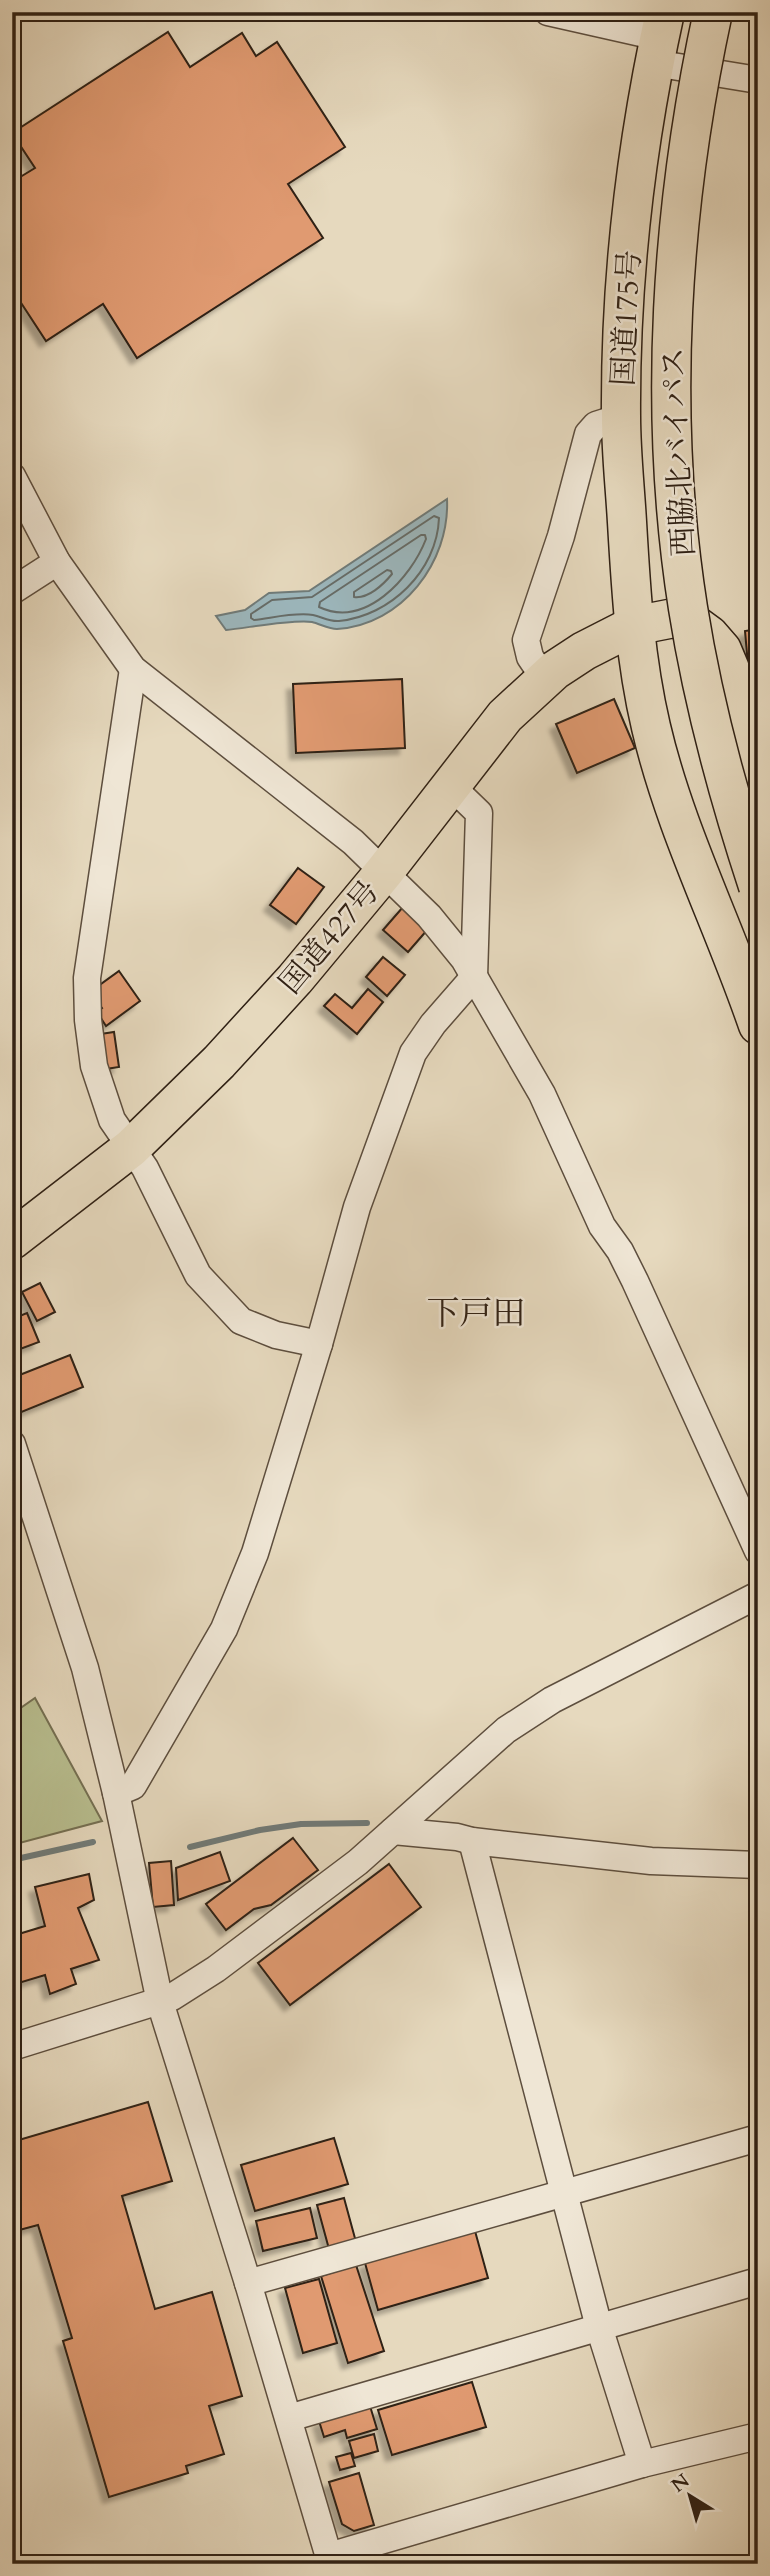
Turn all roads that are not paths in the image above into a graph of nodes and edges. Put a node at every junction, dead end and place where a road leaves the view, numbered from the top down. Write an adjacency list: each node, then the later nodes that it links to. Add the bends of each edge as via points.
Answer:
1 (548, 12): 3 (street)
2 (713, 12): 17 (highway, 西脇北バイパス, bridge, via 679,238 672,339 673,446 688,608 731,804)
3 (659, 38): 4 (street); 5 (highway, 国道175号, via 633,211)
4 (758, 80)
5 (621, 417): 10 (highway, 国道175号); 12 (street, via 596,425 588,434 561,536 526,640 530,657)
6 (12, 476): 7 (street)
7 (23, 515): 8 (street)
8 (57, 562): 9 (street); 11 (street)
9 (12, 591)
10 (633, 626): 12 (highway, 国道427号, via 584,651); 13 (highway, 国道427号, via 674,618 694,624 722,650 736,691); 19 (highway, 国道175号, via 664,774)
11 (134, 669): 16 (street, via 353,842); 20 (street, via 87,978 94,1066 111,1120)
12 (545, 679): 14 (highway, 国道427号, via 505,716)
13 (754, 781): 15 (street)
14 (450, 785): 16 (highway, 国道427号); 18 (street, via 479,813)
15 (758, 865)
16 (384, 872): 18 (street, via 429,916); 20 (highway, 国道427号, via 219,1062)
17 (758, 886)
18 (474, 976): 22 (street, via 413,1053 357,1207); 24 (street, via 542,1094 602,1226 635,1281)
19 (758, 1025)
20 (131, 1147): 21 (highway, 国道427号); 22 (street, via 198,1275 242,1321 276,1335)
21 (12, 1240)
22 (319, 1344): 26 (street, via 254,1553 224,1629 133,1786)
23 (12, 1444): 26 (street, via 85,1668)
24 (758, 1550)
25 (758, 1595): 27 (street, via 552,1700 457,1772)
26 (116, 1793): 30 (street)
27 (393, 1832): 28 (street); 30 (street, via 216,1969)
28 (472, 1841): 29 (street, via 651,1861); 33 (street)
29 (758, 1865)
30 (160, 2002): 31 (street); 35 (street)
31 (12, 2047)
32 (758, 2138): 33 (street)
33 (565, 2194): 35 (street); 36 (street)
34 (758, 2281): 36 (street)
35 (248, 2283): 37 (street)
36 (599, 2327): 37 (street); 39 (street)
37 (289, 2418): 40 (street)
38 (758, 2436): 39 (street)
39 (642, 2464): 40 (street)
40 (330, 2560)

